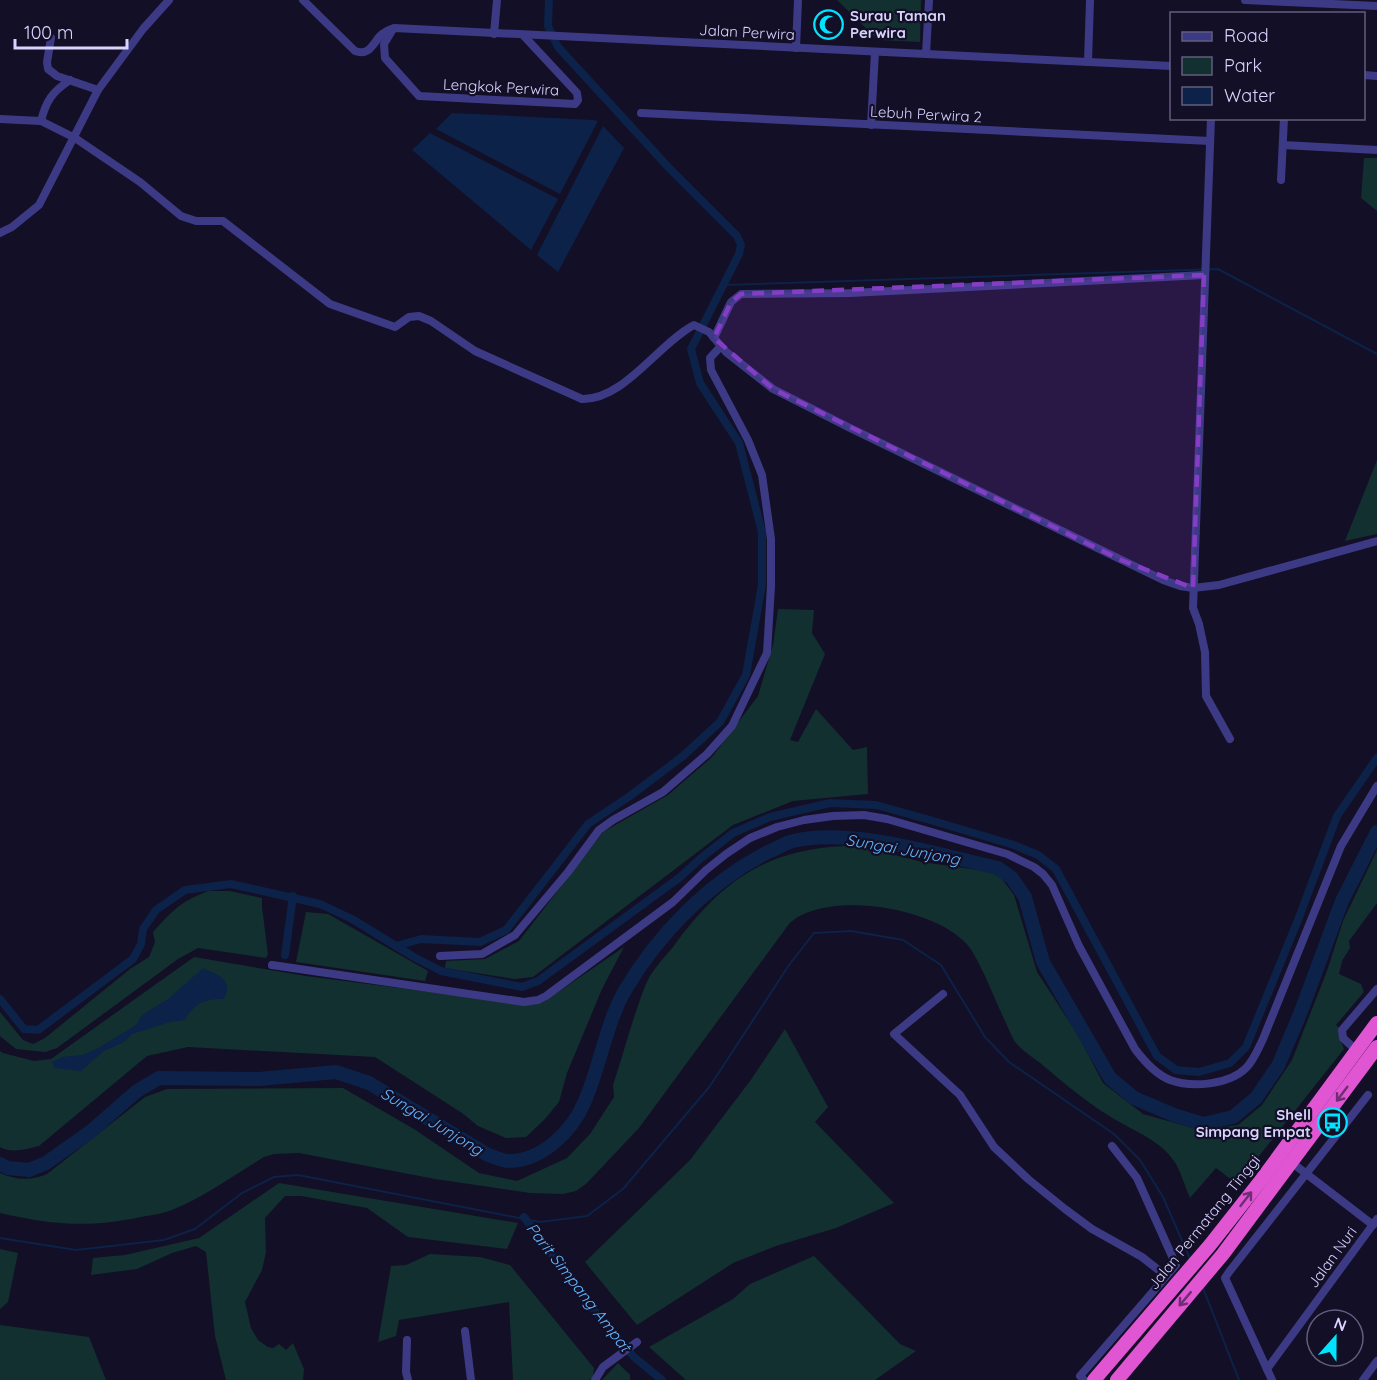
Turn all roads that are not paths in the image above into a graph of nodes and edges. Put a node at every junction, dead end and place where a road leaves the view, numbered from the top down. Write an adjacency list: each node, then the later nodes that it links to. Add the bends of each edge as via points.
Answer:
1 (169, 0): 19 (street)
2 (303, 0): 9 (street, via 359,53 368,51 378,37)
3 (497, 0): 10 (street)
4 (798, 0): 13 (street)
5 (929, 0): 15 (street)
6 (1090, 0): 16 (street)
7 (1245, 0): 8 (street)
8 (1377, 6)
9 (394, 28): 10 (street, Jalan Perwira); 11 (street, Lengkok Perwira, via 384,44 385,58 419,96 575,104 577,93)
10 (494, 34): 11 (street, Jalan Perwira)
11 (523, 35): 13 (street, Jalan Perwira)
12 (51, 38): 18 (street, via 48,69)
13 (796, 48): 14 (street, Jalan Perwira)
14 (875, 52): 15 (street, Jalan Perwira); 25 (street)
15 (926, 54): 16 (street, Jalan Perwira)
16 (1088, 62): 17 (street, Jalan Perwira)
17 (1170, 66)
18 (70, 80): 19 (street); 24 (street, via 46,102)
19 (98, 90): 26 (street)
20 (641, 113): 25 (street, Lebuh Perwira 2)
21 (0, 118): 24 (street)
22 (1210, 120): 27 (street)
23 (1284, 120): 28 (street)
24 (40, 121): 26 (street)
25 (871, 125): 27 (street, Lebuh Perwira 2)
26 (75, 138): 31 (street, via 39,205); 33 (street, via 140,182 181,216 196,221 223,221 330,304 395,327 409,317 419,316 476,351 582,399 594,400 607,394 694,325)
27 (1210, 141): 32 (street)
28 (1283, 146): 29 (street); 30 (street)
29 (1377, 150)
30 (1281, 180)
31 (0, 232)
32 (1204, 274): 33 (street, via 850,293 741,294 731,302); 36 (street)
33 (712, 335): 34 (street)
34 (721, 346): 36 (street, via 773,389 1121,560); 39 (street, via 710,358 711,370 762,474 771,539 767,653 732,726 707,754 663,792 599,830 515,935 482,954)
35 (1377, 541): 36 (street, via 1219,585)
36 (1193, 588): 37 (street, via 1193,609 1205,652 1206,696)
37 (1230, 739)
38 (1377, 786): 40 (street, via 1341,846 1254,1059 1240,1073 1209,1083 1170,1080 1146,1063 1079,946 1053,885 1043,874 1007,854 864,815 804,820 750,838 706,870 673,902 538,1000 524,1002)
39 (440, 956)
40 (272, 964)
41 (1377, 989): 45 (street, via 1342,1030 1343,1038)
42 (943, 994): 51 (street, via 894,1034 960,1095 994,1147 1028,1179 1083,1222)
43 (1377, 1023): 45 (highway, Jalan Permatang Tinggi)
44 (1377, 1047): 48 (highway, Jalan Permatang Tinggi, one-way to 48)
45 (1356, 1050): 57 (highway, Jalan Permatang Tinggi, one-way to 45, via 1104,1368 1210,1245)
46 (1368, 1095): 49 (street)
47 (1112, 1146): 51 (street, via 1137,1178 1176,1265)
48 (1291, 1162): 49 (street); 61 (highway, Jalan Permatang Tinggi, one-way to 61, via 1223,1254)
49 (1306, 1174): 50 (street); 56 (street, via 1225,1278)
50 (1375, 1222): 56 (street, Jalan Nuri)
51 (1166, 1276): 57 (street, via 1080,1376)
52 (465, 1331): 59 (street)
53 (407, 1341): 58 (street)
54 (635, 1343): 60 (street, via 603,1367)
55 (1377, 1361): 63 (street)
56 (1267, 1369): 62 (street)
57 (1087, 1379)
58 (408, 1380)
59 (471, 1380)
60 (596, 1380)
61 (1117, 1380)
62 (1272, 1380)
63 (1363, 1380)

